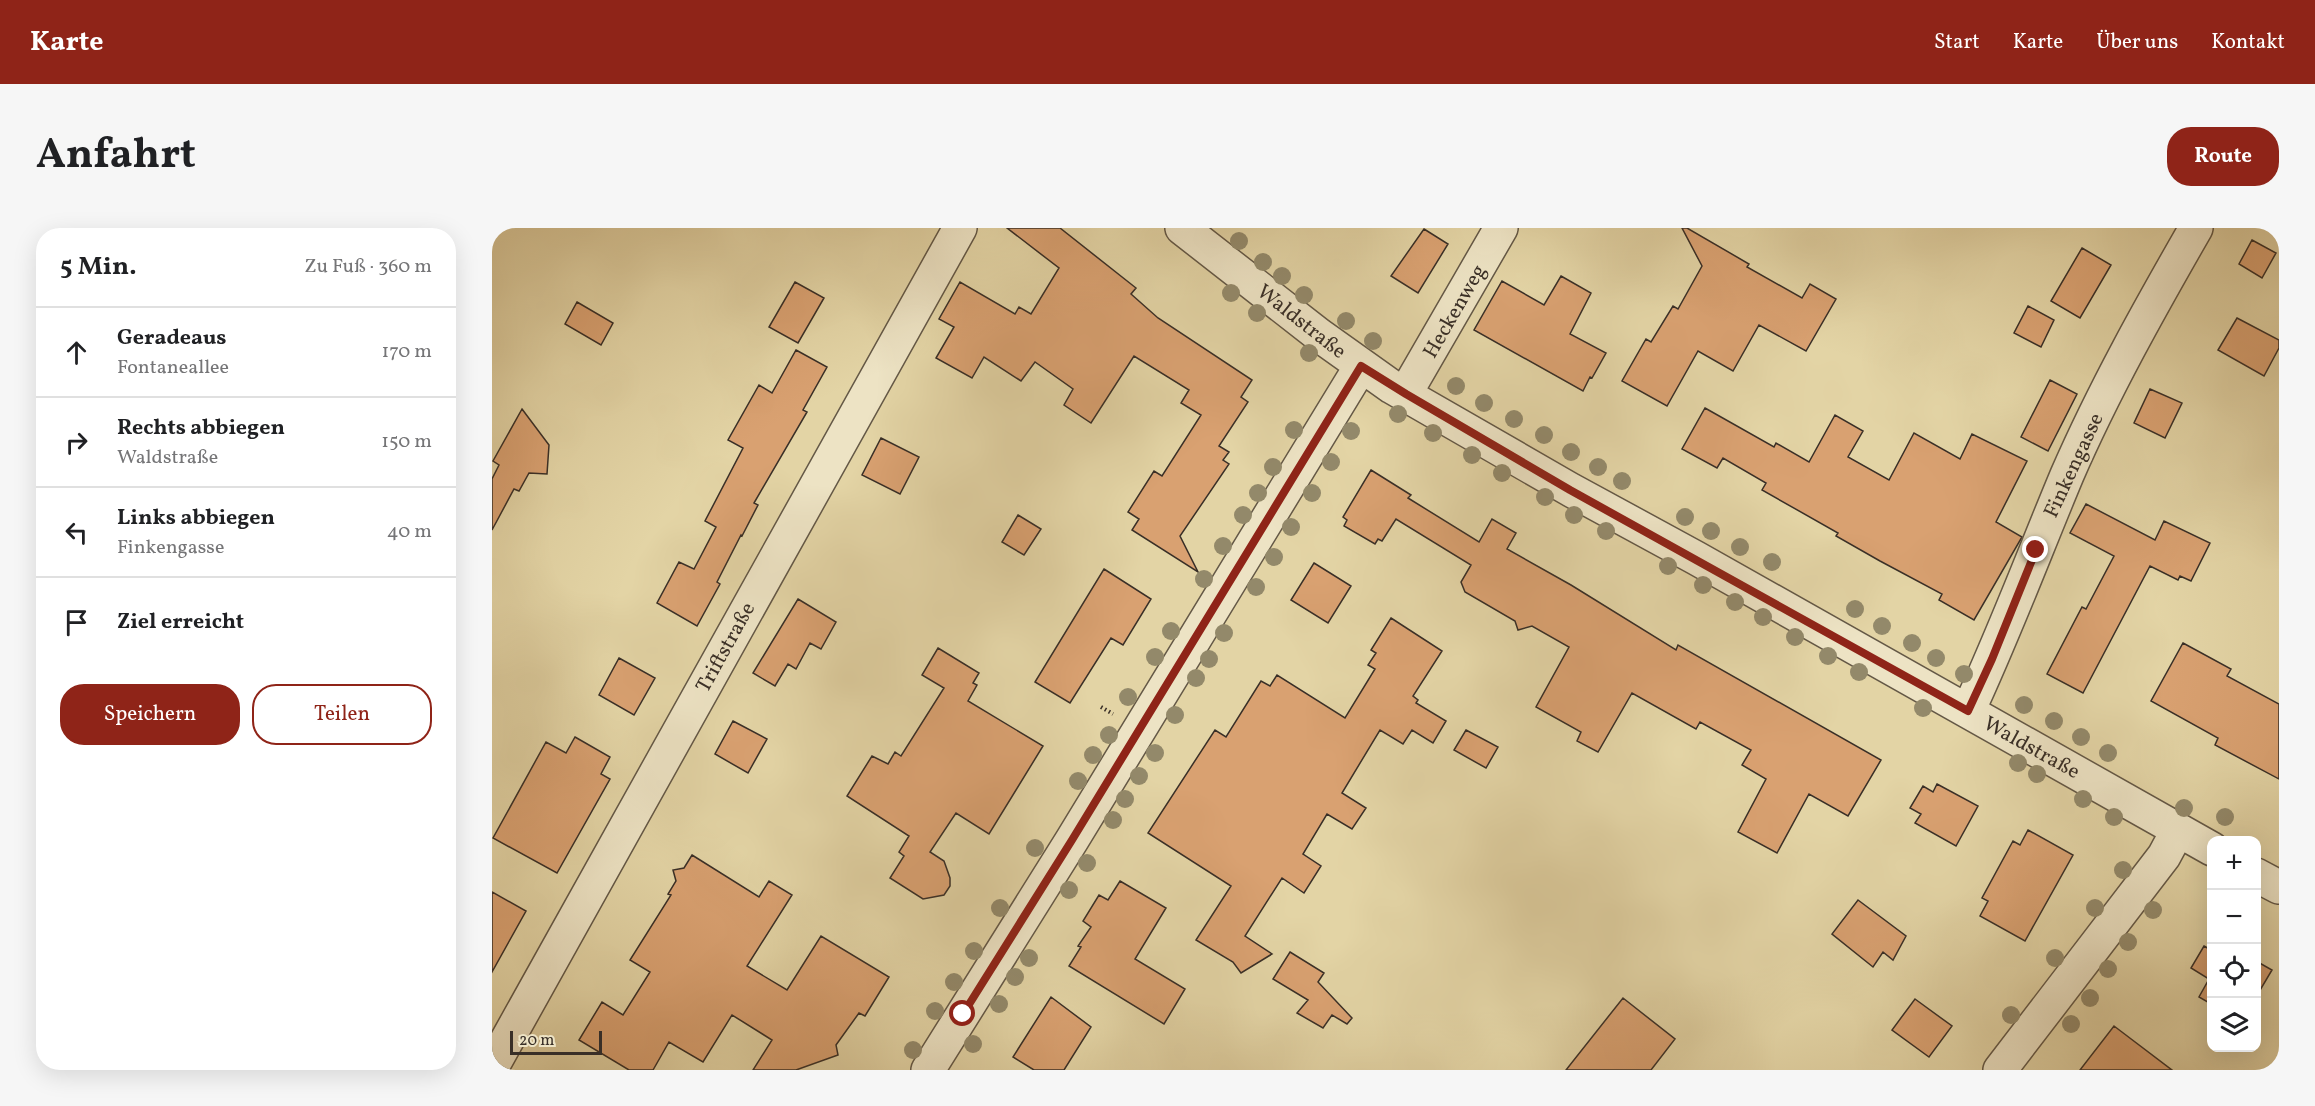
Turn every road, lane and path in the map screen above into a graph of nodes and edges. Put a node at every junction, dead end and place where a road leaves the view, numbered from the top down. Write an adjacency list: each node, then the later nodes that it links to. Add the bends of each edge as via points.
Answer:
1 (960, 228): 12 (street, Triftstraße)
2 (1182, 228): 5 (street, Waldstraße)
3 (1501, 228): 6 (street, Heckenweg)
4 (2196, 228): 7 (street, Finkengasse, via 2126,356 2068,474)
5 (1361, 366): 6 (street, Waldstraße); 13 (street)
6 (1406, 394): 7 (street, Waldstraße, via 1570,490)
7 (1968, 711): 8 (street, Waldstraße)
8 (2178, 830): 9 (street, Waldstraße); 14 (street, via 2164,856)
9 (2207, 847)
10 (2261, 877): 11 (street)
11 (2279, 887)
12 (492, 1067)
13 (928, 1070)
14 (2000, 1070)

